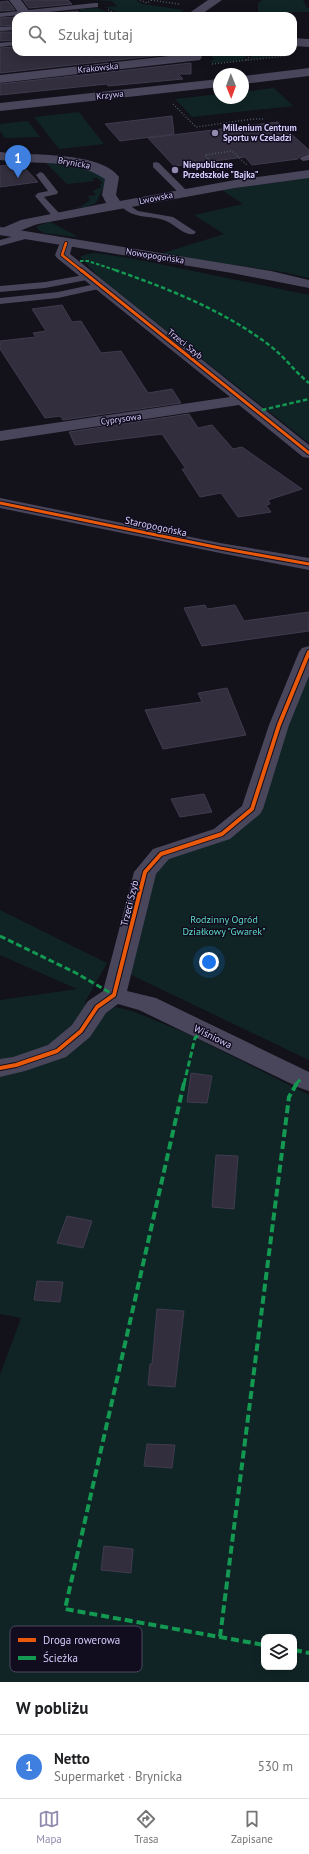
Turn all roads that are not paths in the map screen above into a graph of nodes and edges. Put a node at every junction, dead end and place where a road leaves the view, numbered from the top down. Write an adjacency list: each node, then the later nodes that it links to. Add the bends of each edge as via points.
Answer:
1 (15, 0): 4 (street)
2 (216, 0): 6 (street)
3 (96, 5): 5 (lane)
4 (24, 12)
5 (42, 12)
6 (197, 12)
7 (0, 14): 8 (lane)
8 (12, 14)
9 (12, 28): 10 (lane)
10 (0, 29)
11 (297, 42): 12 (street)
12 (309, 43)
13 (12, 44): 14 (lane)
14 (0, 45)
15 (198, 58): 17 (street, Krakowska)
16 (309, 72): 19 (street)
17 (0, 79)
18 (213, 79): 20 (street, Krzywa)
19 (249, 79)
20 (0, 107)
21 (2, 158): 26 (street, Brynicka, via 68,160 102,169 112,177 108,195 110,200)
22 (156, 165): 25 (lane)
23 (309, 174): 25 (street, Lwowska)
24 (40, 175): 27 (lane, via 54,192 40,196)
25 (184, 193): 26 (street, Lwowska)
26 (120, 205): 27 (street, Lwowska); 28 (lane, via 135,213 170,219)
27 (57, 216): 29 (street, Lwowska, via 21,224)
28 (191, 232)
29 (2, 235): 30 (street, Nowopogońska)
30 (66, 242): 31 (street, Trzeci Szyb, via 62,255); 32 (street, Nowopogońska, via 276,276)
31 (95, 282): 33 (lane); 34 (lane, via 58,294); 35 (street, Trzeci Szyb)
32 (309, 284)
33 (0, 289)
34 (0, 302)
35 (241, 400): 36 (street, Cyprysowa); 37 (street, Trzeci Szyb)
36 (0, 436)
37 (309, 453)
38 (0, 503): 39 (street, Staropogońska)
39 (309, 564)
40 (309, 652): 41 (street, Trzeci Szyb, via 279,725 252,809 222,834 160,854 145,872)
41 (114, 995): 42 (street, via 97,1007 81,1031 57,1051); 43 (street, Wiśniowa, via 147,1004)
42 (0, 1068)
43 (309, 1082)

